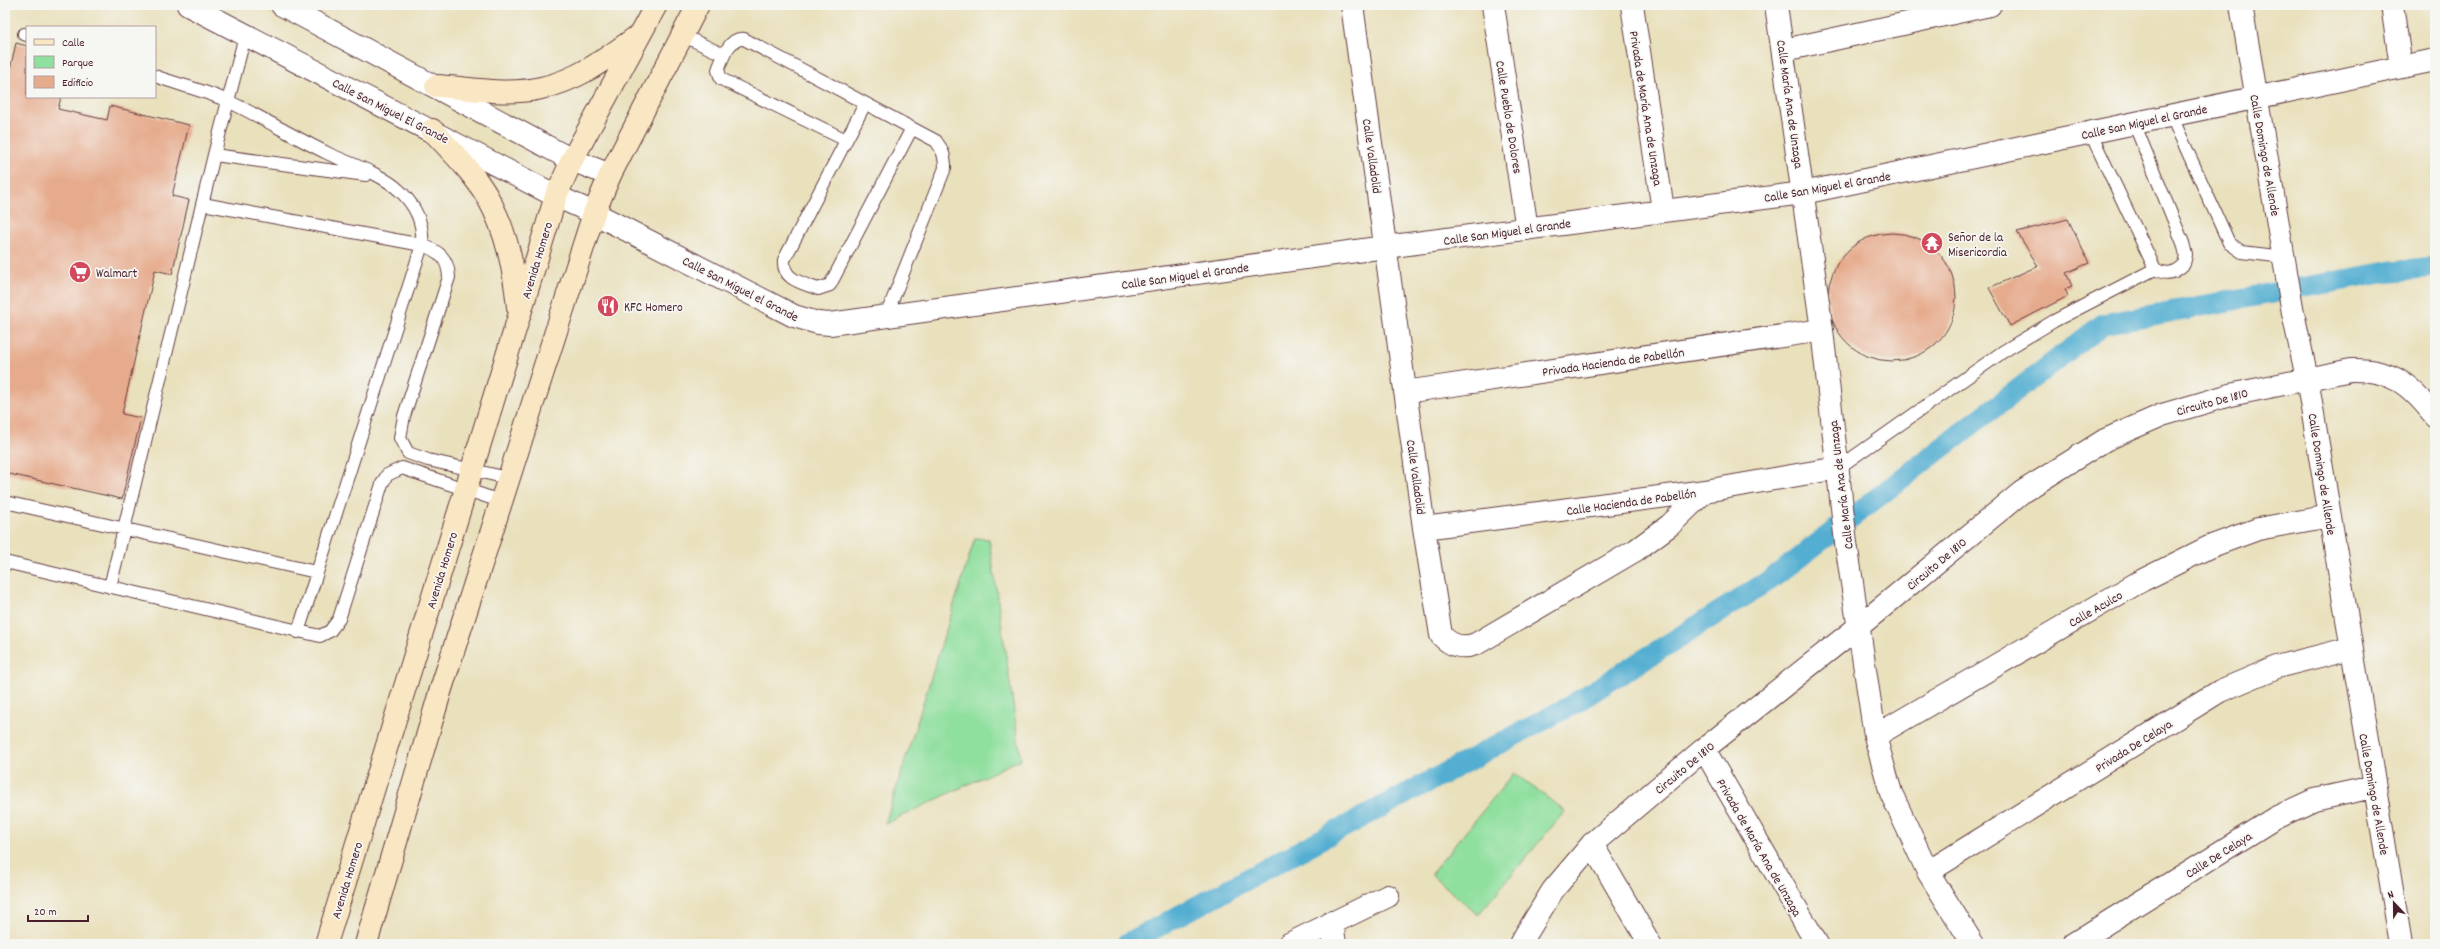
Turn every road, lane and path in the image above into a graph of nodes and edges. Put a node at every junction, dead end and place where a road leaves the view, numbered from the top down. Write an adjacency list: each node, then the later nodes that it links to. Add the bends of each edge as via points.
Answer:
1 (188, 5): 14 (street, Calle San Miguel El Grande)
2 (282, 5): 20 (street)
3 (698, 5): 13 (main road)
4 (1352, 5): 41 (street, Calle Valladolid)
5 (1493, 5): 39 (street, Calle Pueblo de Dolores)
6 (1632, 5): 37 (street, Privada de María Ana de Unzaga)
7 (1776, 5): 15 (street, Calle María Ana de Unzaga)
8 (1990, 5): 15 (street)
9 (2241, 5): 21 (street, Calle Domingo de Allende)
10 (2392, 5): 18 (street)
11 (655, 7): 12 (main road, Avenida Homero)
12 (641, 34): 20 (main road, via 589,69 540,88 509,91); 31 (main road, Avenida Homero)
13 (682, 35): 16 (lane); 32 (main road)
14 (245, 36): 22 (lane); 27 (street, Calle San Miguel El Grande)
15 (1784, 50): 34 (street, Calle María Ana de Unzaga)
16 (724, 55): 23 (lane, via 734,42 744,38); 29 (lane, via 718,70 721,79)
17 (2435, 60): 18 (street, Calle San Miguel el Grande)
18 (2401, 67): 21 (street, Calle San Miguel el Grande)
19 (156, 76): 22 (lane)
20 (436, 86): 31 (street)
21 (2256, 97): 24 (street, Calle San Miguel el Grande); 42 (street, Calle Domingo de Allende)
22 (228, 101): 30 (lane); 33 (lane)
23 (865, 104): 26 (lane); 29 (lane)
24 (2171, 115): 25 (street, Calle San Miguel el Grande); 42 (lane, via 2229,243 2242,252)
25 (2134, 123): 28 (street, Calle San Miguel el Grande); 43 (lane, via 2184,243 2186,255 2184,264 2177,270 2162,273)
26 (912, 128): 29 (lane, via 830,285 818,289 789,277 783,267 784,260); 44 (lane, via 936,141 941,147 945,168)
27 (432, 130): 35 (street, Calle San Miguel El Grande); 45 (main road, via 473,176 501,224 515,275)
28 (2090, 132): 34 (street, Calle San Miguel el Grande); 43 (lane)
29 (846, 140)
30 (214, 155): 33 (lane); 36 (lane)
31 (572, 160): 32 (street); 35 (main road, Avenida Homero)
32 (610, 175): 38 (main road)
33 (378, 177): 40 (lane, via 399,190 412,205 421,227)
34 (1803, 193): 37 (street, Calle San Miguel el Grande); 46 (street, Calle María Ana de Unzaga)
35 (556, 196): 38 (street, Calle San Miguel El Grande); 45 (main road, Avenida Homero)
36 (203, 204): 40 (lane); 58 (lane)
37 (1663, 210): 39 (street, Calle San Miguel el Grande)
38 (594, 213): 44 (street, Calle San Miguel el Grande, via 801,318 830,324); 52 (main road)
39 (1527, 229): 41 (street, Calle San Miguel el Grande)
40 (422, 245): 51 (lane, via 440,253 447,263 449,277 404,416 400,438 408,453); 60 (lane)
41 (1385, 247): 44 (street, Calle San Miguel el Grande); 48 (street, Calle Valladolid)
42 (2285, 265): 47 (street, Calle Domingo de Allende)
43 (2155, 269): 50 (lane, via 2091,300 2010,347)
44 (886, 316)
45 (519, 317): 51 (main road, Avenida Homero)
46 (1822, 330): 48 (street, Privada Hacienda de Pabellón); 50 (street, Calle María Ana de Unzaga)
47 (2307, 378): 49 (street, Circuito De 1810, via 2351,370 2371,370 2389,375 2412,388); 56 (street, Calle Domingo de Allende); 62 (street, Circuito De 1810, via 2230,395 2162,415 2105,440 2022,492)
48 (1405, 392): 57 (street, Calle Valladolid)
49 (2435, 416)
50 (1838, 468): 53 (street, Calle Hacienda de Pabellón); 62 (street, Calle María Ana de Unzaga)
51 (469, 478): 52 (lane); 54 (lane); 63 (lane, via 402,468 387,475 339,619 330,632 323,635); 72 (main road, Avenida Homero)
52 (508, 478): 54 (main road)
53 (1705, 491): 57 (street, Calle Hacienda de Pabellón); 57 (street, Calle Valladolid, via 1670,525 1636,550 1469,646 1452,645 1439,630)
54 (500, 501): 73 (main road, via 441,689)
55 (5, 502): 58 (lane)
56 (2330, 516): 64 (street, Calle Domingo de Allende); 65 (street, Calle Aculco, via 2258,529 2210,547 2140,582)
57 (1424, 528)
58 (123, 530): 60 (lane); 61 (lane)
59 (5, 562): 61 (lane)
60 (316, 572): 63 (lane)
61 (110, 587): 63 (lane)
62 (1858, 627): 65 (street, Calle María Ana de Unzaga); 66 (street, Circuito De 1810)
63 (298, 632)
64 (2351, 648): 67 (street, Calle Domingo de Allende); 69 (street, Privada De Celaya, via 2277,667 2220,691)
65 (1875, 736): 69 (street, Calle María Ana de Unzaga, via 1891,793)
66 (1704, 749): 68 (street, Circuito De 1810); 78 (street, Privada de María Ana de Unzaga)
67 (2373, 787): 80 (street, Calle De Celaya, via 2314,800 2275,818); 81 (street, Calle Domingo de Allende)
68 (1592, 844): 76 (street, Circuito De 1810, via 1553,890); 77 (street)
69 (1928, 872): 79 (street, Calle María Ana de Unzaga)
70 (1388, 896): 71 (street)
71 (1332, 922): 74 (street); 75 (street)
72 (326, 944)
73 (366, 944)
74 (1289, 944)
75 (1335, 944)
76 (1520, 944)
77 (1650, 944)
78 (1817, 944)
79 (1973, 944)
80 (2073, 944)
81 (2401, 944)

